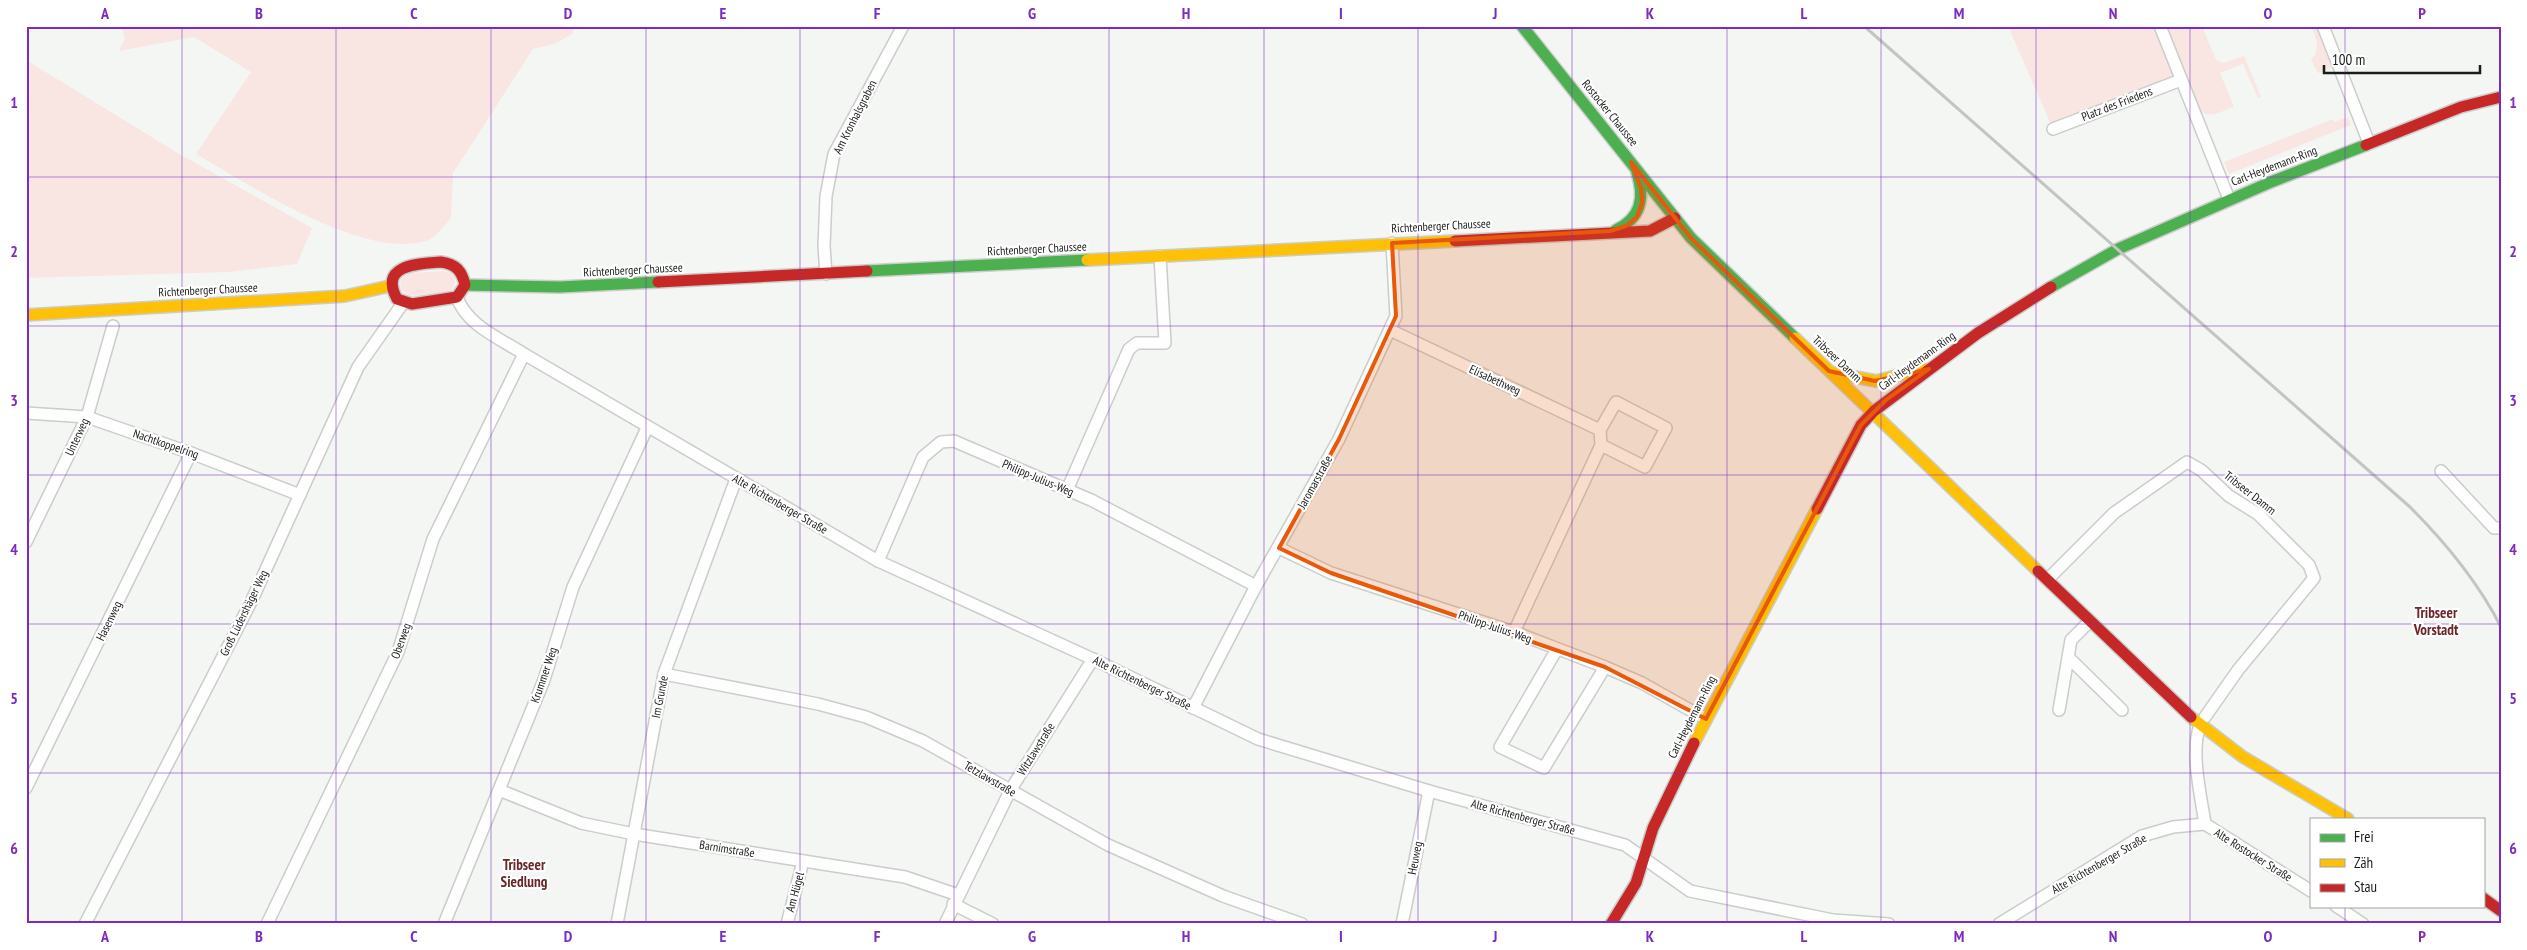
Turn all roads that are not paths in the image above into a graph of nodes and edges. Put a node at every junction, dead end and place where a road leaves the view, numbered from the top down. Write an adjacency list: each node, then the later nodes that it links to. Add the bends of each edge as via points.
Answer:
1 (903, 26): 15 (street, Am Kronhalsgraben, via 834,154 826,196)
2 (1522, 26): 9 (main road, Rostocker Chaussee)
3 (2160, 26): 5 (street)
4 (2323, 26): 8 (street)
5 (2182, 80): 7 (street, Platz des Friedens); 10 (street)
6 (2501, 97): 8 (main road, Carl-Heydemann-Ring, via 2461,107)
7 (2053, 129)
8 (2369, 143): 10 (main road, Carl-Heydemann-Ring)
9 (1632, 162): 11 (main road, Rostocker Chaussee); 12 (main road, Richtenberger Chaussee, via 1642,188 1641,209 1630,223)
10 (2229, 199): 24 (main road, Carl-Heydemann-Ring, via 2118,249 2063,279 1978,333)
11 (1675, 218): 12 (main road, Richtenberger Chaussee, via 1650,230); 25 (main road, Tribseer Damm, via 1716,264)
12 (1610, 231): 13 (main road, Richtenberger Chaussee)
13 (1392, 243): 14 (main road, Richtenberger Chaussee); 22 (street, Jaromarstraße, via 1396,316)
14 (1160, 256): 15 (main road, Richtenberger Chaussee); 35 (street, via 1165,343 1137,343 1129,349)
15 (826, 274): 16 (main road, Richtenberger Chaussee, via 560,287)
16 (465, 285): 17 (main road, via 459,268 441,262 407,266 392,278); 18 (main road)
17 (390, 286): 19 (main road); 20 (main road, Richtenberger Chaussee, via 345,296)
18 (457, 298): 19 (main road); 23 (street, Alte Richtenberger Straße, via 460,309 469,318)
19 (403, 303): 36 (street, Groß Lüdershäger Weg, via 358,366)
20 (26, 315)
21 (113, 326): 28 (street, Unterweg)
22 (1390, 330): 30 (street, Elisabethweg); 39 (street, Jaromarstraße, via 1339,439)
23 (524, 354): 29 (street, Alte Richtenberger Straße); 73 (street, Oberweg, via 433,539 398,652)
24 (1929, 369): 25 (main road, via 1915,369 1891,379 1875,381 1856,380); 26 (main road, Carl-Heydemann-Ring)
25 (1829, 371): 26 (main road, Tribseer Damm)
26 (1874, 411): 41 (main road, Tribseer Damm); 53 (main road, Carl-Heydemann-Ring, via 1856,434)
27 (26, 413): 28 (street, Nachtkoppelring)
28 (87, 417): 32 (street, Nachtkoppelring); 38 (street, Unterweg)
29 (647, 428): 34 (street, Alte Richtenberger Straße); 57 (street, Krummer Weg, via 573,587 544,680)
30 (1600, 430): 31 (street); 31 (street, via 1616,402 1666,428 1645,467)
31 (1601, 445): 44 (street)
32 (191, 452): 36 (street, Nachtkoppelring); 55 (street, Hasenweg)
33 (2440, 471): 37 (street, via 2494,528)
34 (736, 479): 40 (street, Alte Richtenberger Straße); 49 (street, Im Grunde)
35 (1067, 490): 40 (street, Philipp-Julius-Weg, via 954,441 941,442 923,457); 42 (street, Philipp-Julius-Weg)
36 (300, 495): 72 (street, Groß Lüdershäger Weg, via 203,698)
37 (2501, 528)
38 (26, 542)
39 (1279, 548): 42 (street, Jaromarstraße); 44 (street, Philipp-Julius-Weg, via 1331,573)
40 (878, 561): 47 (street, Alte Richtenberger Straße)
41 (2048, 579): 43 (main road, Tribseer Damm); 54 (street, Tribseer Damm, via 2114,513 2187,462 2229,496 2258,514 2308,565 2314,578 2238,670)
42 (1256, 586): 50 (street, Jaromarstraße)
43 (2090, 621): 46 (street, via 2071,640); 54 (main road, Tribseer Damm)
44 (1514, 632): 45 (street, Philipp-Julius-Weg)
45 (1557, 649): 48 (street, Philipp-Julius-Weg); 48 (street, via 1500,747 1544,768)
46 (2068, 657): 51 (street); 52 (street)
47 (1093, 659): 50 (street, Alte Richtenberger Straße); 56 (street, Witzlawstraße)
48 (1605, 667): 53 (street, Philipp-Julius-Weg, via 1642,683)
49 (664, 674): 56 (street, Tetzlawstraße, via 818,704 866,717 923,741); 61 (street, Im Grunde)
50 (1193, 708): 58 (street, Alte Richtenberger Straße, via 1258,739)
51 (2059, 710)
52 (2122, 710)
53 (1706, 719): 62 (main road, Carl-Heydemann-Ring, via 1653,828)
54 (2203, 721): 59 (main road, Tribseer Damm, via 2242,757); 60 (street, Alte Rostocker Straße, via 2196,737)
55 (26, 788)
56 (1011, 789): 66 (street, Witzlawstraße); 71 (street, Tetzlawstraße, via 1108,844 1223,896)
57 (499, 790): 61 (street, Barnimstraße, via 581,823); 74 (street, Krummer Weg)
58 (1428, 791): 62 (street, Alte Richtenberger Straße, via 1625,845); 79 (street, Heuweg)
59 (2346, 818)
60 (2205, 824): 64 (street, Alte Rostocker Straße); 82 (street, Alte Richtenberger Straße, via 2172,827 2142,836)
61 (634, 834): 63 (street, Barnimstraße); 75 (street, Im Grunde)
62 (1644, 856): 80 (main road, Carl-Heydemann-Ring, via 1636,884); 81 (street, Alte Richtenberger Straße, via 1690,891 1833,920)
63 (804, 861): 66 (street, Barnimstraße, via 905,876); 76 (street, Am Hügel)
64 (2310, 890)
65 (2484, 898): 68 (main road)
66 (956, 899): 77 (street, Witzlawstraße); 78 (street, Barnimstraße)
67 (2484, 899): 70 (main road)
68 (2501, 907)
69 (2339, 908): 83 (street)
70 (2501, 911)
71 (1295, 923)
72 (84, 924)
73 (267, 924)
74 (444, 924)
75 (617, 924)
76 (787, 924)
77 (945, 924)
78 (993, 924)
79 (1402, 924)
80 (1611, 924)
81 (1889, 924)
82 (1999, 924)
83 (2363, 924)

